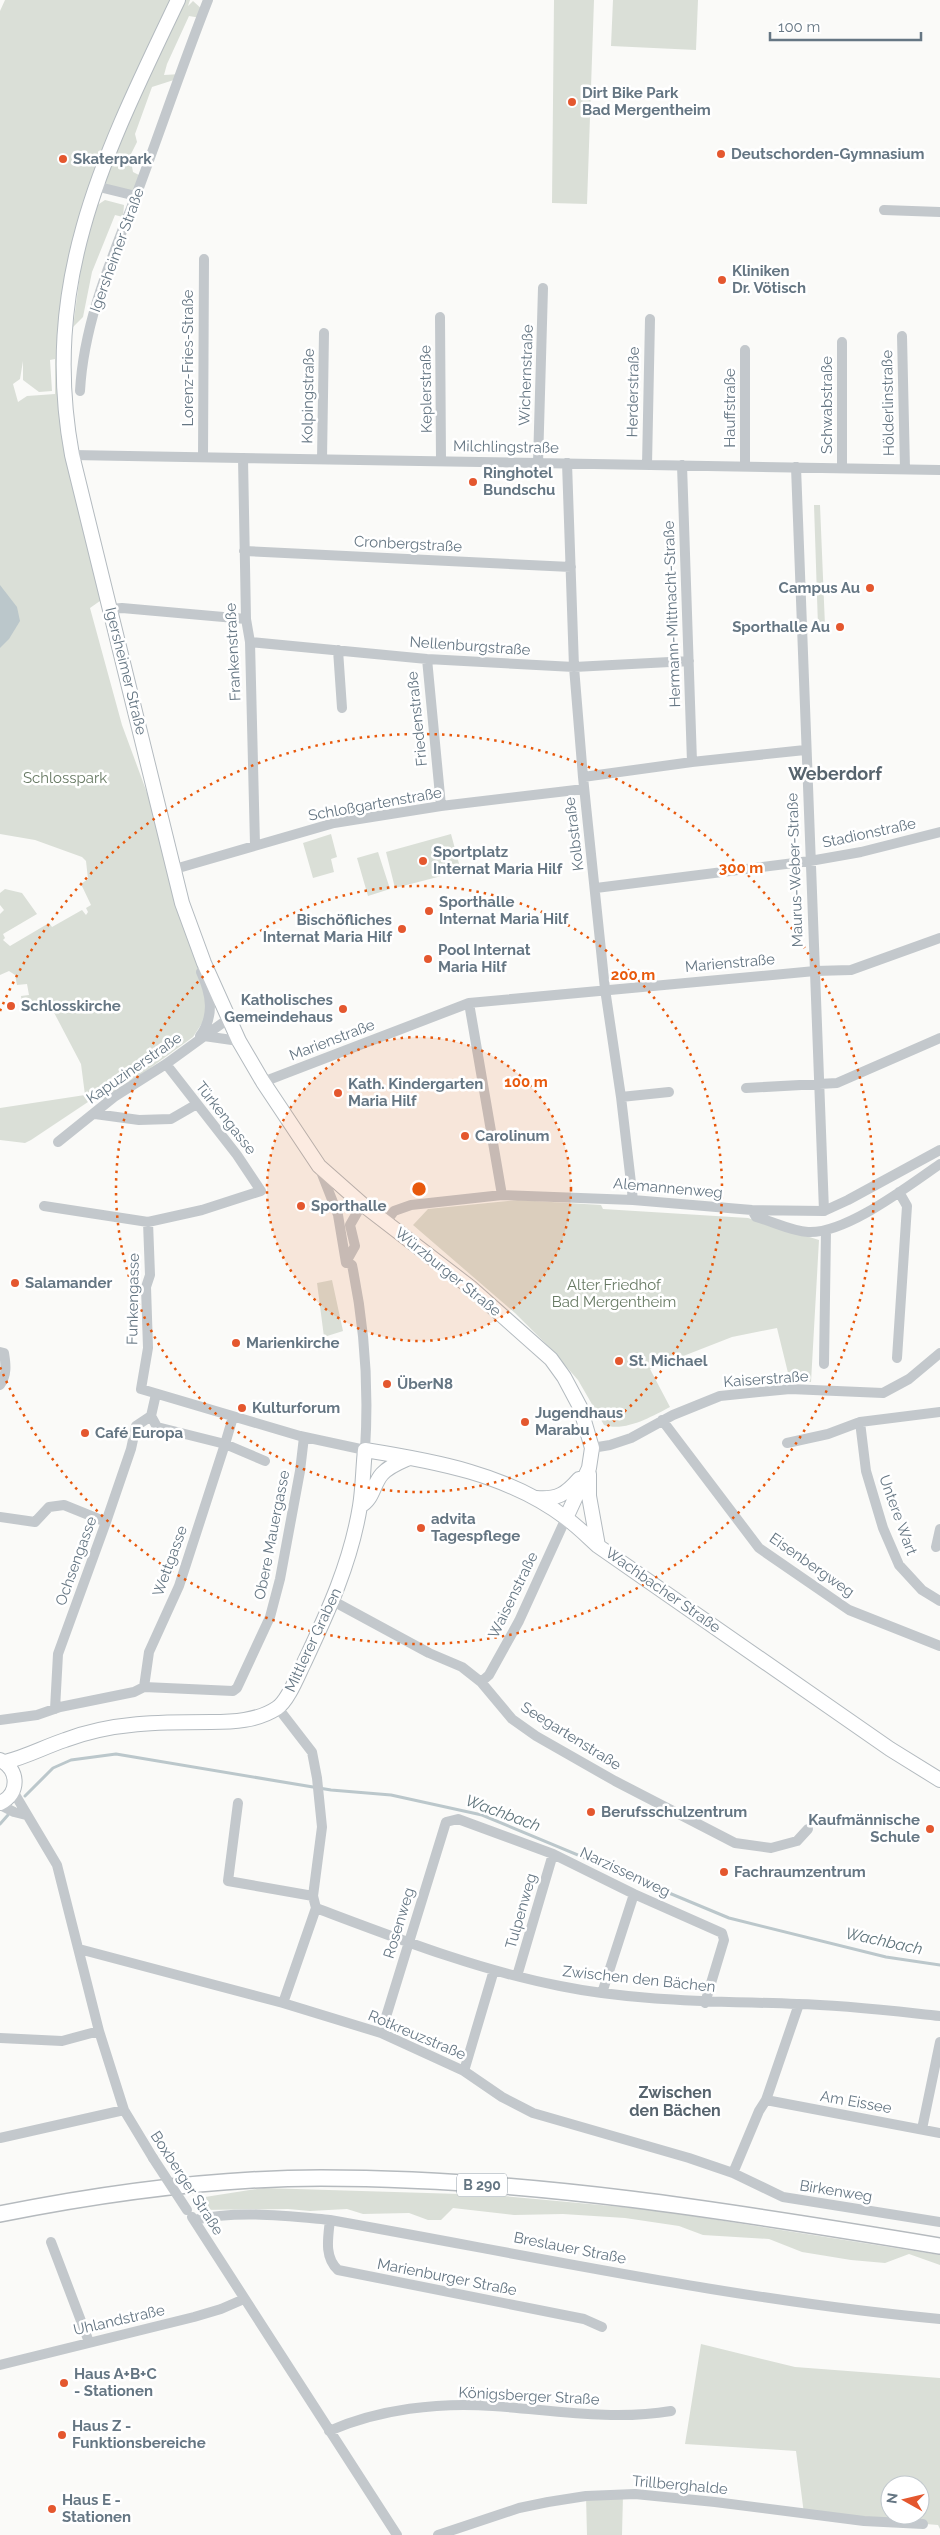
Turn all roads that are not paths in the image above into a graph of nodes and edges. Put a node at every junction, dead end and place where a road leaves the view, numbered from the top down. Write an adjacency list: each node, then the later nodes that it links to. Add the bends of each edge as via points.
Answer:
1 (178, 0): 3 (street, Igersheimer Straße, via 122,118)
2 (208, 0): 4 (street, Igersheimer Straße)
3 (96, 186): 4 (street); 16 (street, Igersheimer Straße, via 86,214 66,314 63,387)
4 (136, 196): 15 (street, Igersheimer Straße, via 93,316)
5 (884, 210): 6 (street)
6 (940, 212)
7 (204, 259): 17 (street, Lorenz-Fries-Straße)
8 (543, 288): 21 (street, Wichernstraße)
9 (440, 317): 20 (street, Keplerstraße)
10 (650, 319): 23 (street, Herderstraße)
11 (324, 333): 19 (street, Kolpingstraße)
12 (902, 336): 28 (street, Hölderlinstraße)
13 (842, 342): 27 (street, Schwabstraße)
14 (745, 350): 25 (street, Hauffstraße)
15 (80, 391)
16 (72, 455): 17 (street, Milchlingstraße); 32 (street, Igersheimer Straße)
17 (203, 457): 18 (street, Milchlingstraße)
18 (243, 458): 19 (street, Milchlingstraße); 30 (street, Frankenstraße)
19 (322, 459): 20 (street, Milchlingstraße)
20 (441, 461): 21 (street, Milchlingstraße)
21 (538, 463): 22 (street, Milchlingstraße)
22 (567, 463): 23 (street, Milchlingstraße); 31 (street, Kolbstraße)
23 (647, 465): 24 (street, Milchlingstraße)
24 (682, 465): 25 (street, Milchlingstraße); 37 (street, Hermann-Mittnacht-Straße)
25 (746, 466): 26 (street, Milchlingstraße)
26 (796, 467): 27 (street, Milchlingstraße); 40 (street, Maurus-Weber-Straße)
27 (842, 468): 28 (street, Milchlingstraße)
28 (905, 469): 29 (street, Milchlingstraße)
29 (940, 470)
30 (244, 551): 31 (street, Cronbergstraße); 33 (street, Frankenstraße)
31 (571, 567): 38 (street, Kolbstraße)
32 (110, 609): 33 (street); 48 (street, Igersheimer Straße)
33 (246, 619): 34 (street, Frankenstraße)
34 (250, 642): 35 (street, Nellenburgstraße); 46 (street, Frankenstraße)
35 (338, 650): 36 (street, Nellenburgstraße); 39 (street)
36 (427, 659): 38 (street, Nellenburgstraße); 44 (street, Friedenstraße)
37 (689, 661): 38 (street, Nellenburgstraße); 41 (street, Hermann-Mittnacht-Straße)
38 (574, 667): 42 (street, Kolbstraße)
39 (342, 708)
40 (805, 750): 41 (street); 47 (street, Maurus-Weber-Straße)
41 (692, 762): 42 (street)
42 (583, 777): 43 (street, Kolbstraße)
43 (584, 789): 44 (street, Schloßgartenstraße); 49 (street, Kolbstraße)
44 (441, 806): 46 (street, Schloßgartenstraße, via 334,823)
45 (940, 832): 47 (street, Stadionstraße, via 861,852)
46 (255, 845): 48 (street, Schloßgartenstraße)
47 (810, 860): 49 (street, Stadionstraße); 52 (street, Maurus-Weber-Straße)
48 (175, 869): 50 (street, Igersheimer Straße)
49 (596, 888): 53 (street, Kolbstraße)
50 (182, 903): 55 (street, Igersheimer Straße); 57 (street, via 185,928 205,980 210,1003 211,1016)
51 (940, 938): 52 (street, Marienstraße, via 851,970)
52 (815, 971): 53 (street, Marienstraße); 61 (street, Maurus-Weber-Straße)
53 (605, 990): 54 (street, Marienstraße); 64 (street, Kolbstraße)
54 (469, 1003): 60 (street, Marienstraße); 72 (street)
55 (228, 1019): 57 (street, Kapuzinerstraße); 58 (street, Würzburger Straße)
56 (940, 1038): 61 (street, via 837,1083)
57 (200, 1039): 58 (street); 59 (street, Kapuzinerstraße)
58 (239, 1041): 60 (street, Würzburger Straße)
59 (166, 1064): 65 (street, Türkengasse); 66 (street, Kapuzinerstraße, via 114,1097)
60 (263, 1082): 70 (street, Würzburger Straße)
61 (819, 1083): 62 (street); 77 (street, Maurus-Weber-Straße)
62 (746, 1088)
63 (669, 1092): 64 (street)
64 (622, 1097): 73 (street, Kolbstraße)
65 (197, 1104): 66 (street, via 171,1119 139,1120); 78 (street, Türkengasse, via 237,1154 261,1191 202,1210)
66 (95, 1114): 67 (street, Kapuzinerstraße)
67 (58, 1142)
68 (940, 1150): 77 (street, Alemannenweg)
69 (940, 1164): 71 (street)
70 (318, 1166): 74 (street, Würzburger Straße); 81 (street, via 338,1215)
71 (899, 1192): 80 (street, via 838,1227); 84 (street, via 907,1206)
72 (502, 1195): 73 (street, Alemannenweg); 79 (street, Alemannenweg, via 410,1205 394,1211)
73 (633, 1200): 76 (street, Alemannenweg)
74 (362, 1204): 79 (street, Würzburger Straße); 81 (street, via 350,1225 355,1246)
75 (44, 1206): 78 (street)
76 (752, 1210): 77 (street, Alemannenweg); 80 (street, via 756,1216 806,1232)
77 (824, 1211)
78 (148, 1222): 87 (street, Funkengasse, via 148,1348 141,1390)
79 (386, 1222): 96 (street, Würzburger Straße, via 470,1287 551,1360 580,1407)
80 (826, 1230): 85 (street)
81 (346, 1262): 97 (street, via 352,1294 359,1300 367,1365)
82 (2, 1352): 86 (street, via 6,1366)
83 (940, 1353): 91 (street, Kaiserstraße, via 909,1379 884,1393 790,1389 720,1396)
84 (897, 1358)
85 (824, 1364)
86 (0, 1385)
87 (156, 1394): 89 (street); 90 (street)
88 (940, 1412): 92 (street)
89 (151, 1416): 95 (street, via 157,1426); 106 (street, Ochsengasse, via 136,1426)
90 (233, 1417): 93 (street); 95 (street, Wettgasse)
91 (662, 1420): 96 (street, Kaiserstraße, via 631,1438 610,1446); 112 (street, Eisenbergweg, via 759,1548 849,1610)
92 (860, 1422): 94 (street, via 828,1434); 110 (street, Untere Wart, via 866,1472 883,1528 899,1565 922,1590)
93 (304, 1437): 97 (street); 114 (street, Obere Mauergasse, via 280,1579 270,1618 237,1688 233,1691)
94 (787, 1442)
95 (225, 1444): 99 (street); 114 (street, Wettgasse, via 179,1586 149,1652)
96 (592, 1448): 100 (street, Würzburger Straße)
97 (364, 1450): 98 (street, Wachbacher Straße); 103 (street, Mittlerer Graben)
98 (409, 1458): 102 (street, Wachbacher Straße, via 478,1474); 103 (street, via 381,1475 367,1502)
99 (265, 1461)
100 (589, 1468): 101 (street); 102 (street, via 557,1498); 105 (street, Würzburger Straße)
101 (589, 1496): 105 (street); 108 (street)
102 (536, 1498): 105 (street, Wachbacher Straße)
103 (360, 1506): 111 (street, Mittlerer Graben)
104 (0, 1517): 106 (street, via 35,1522 49,1507 64,1505)
105 (566, 1518): 108 (street, Wachbacher Straße); 113 (street, Waisenstraße, via 519,1621 490,1676)
106 (106, 1522): 116 (street, Ochsengasse, via 58,1654)
107 (940, 1529): 109 (street)
108 (598, 1546): 120 (street, Wachbacher Straße, via 890,1749)
109 (936, 1547)
110 (940, 1601)
111 (333, 1602): 113 (street, Seegartenstraße, via 462,1667); 115 (street, Mittlerer Graben, via 294,1684)
112 (940, 1646)
113 (481, 1682): 126 (street, Seegartenstraße, via 502,1709 536,1736 734,1843 771,1848 797,1841)
114 (144, 1687): 116 (street, Obere Mauergasse)
115 (278, 1708): 118 (street, Mittlerer Graben, via 232,1722 155,1722 112,1727 65,1740); 129 (street, via 312,1752 317,1778 322,1827)
116 (55, 1709): 117 (street, Obere Mauergasse)
117 (0, 1720)
118 (43, 1751): 119 (street, Mittlerer Graben); 121 (street, Mittlerer Graben)
119 (2, 1761): 121 (street, via 13,1772)
120 (940, 1780)
121 (14, 1785): 123 (street, Mittlerer Graben); 124 (street, Boxberger Straße)
122 (238, 1803): 129 (street, via 228,1881)
123 (0, 1804): 124 (street)
124 (26, 1815): 132 (street, Boxberger Straße, via 57,1865)
125 (446, 1822): 127 (street, Narzissenweg, via 458,1819); 131 (street, Rosenweg)
126 (808, 1829)
127 (553, 1854): 128 (street, Narzissenweg); 134 (street, Tulpenweg)
128 (634, 1894): 135 (street); 136 (street, Narzissenweg, via 722,1933 724,1940)
129 (313, 1896): 130 (street)
130 (316, 1908): 131 (street, Zwischen den Bächen); 137 (street)
131 (409, 1942): 133 (street, Zwischen den Bächen); 141 (street, Rosenweg)
132 (79, 1949): 137 (street, Rotkreuzstraße); 140 (street, Boxberger Straße)
133 (494, 1970): 134 (street, Zwischen den Bächen); 144 (street)
134 (517, 1976): 135 (street, Zwischen den Bächen)
135 (602, 1993): 136 (street, Zwischen den Bächen)
136 (705, 2002): 138 (street, Zwischen den Bächen)
137 (283, 2003): 141 (street, Rotkreuzstraße)
138 (799, 2004): 139 (street, Zwischen den Bächen); 145 (street)
139 (940, 2016)
140 (99, 2031): 142 (street, via 62,2042); 146 (street, Boxberger Straße)
141 (381, 2033): 144 (street, Rotkreuzstraße)
142 (0, 2038)
143 (940, 2042): 147 (street)
144 (464, 2071): 150 (street, Rotkreuzstraße, via 533,2113)
145 (766, 2100): 147 (street, Am Eissee); 150 (street)
146 (124, 2110): 149 (street); 152 (street, Boxberger Straße, bridge)
147 (922, 2129): 148 (street, Am Eissee)
148 (940, 2133)
149 (0, 2138)
150 (733, 2173): 154 (street, Birkenweg, via 783,2197)
151 (0, 2214): 156 (main road, B 290, via 115,2193 230,2182 394,2179 621,2197)
152 (194, 2220): 153 (street, Breslauer Straße, via 214,2216); 157 (street, Boxberger Straße)
153 (330, 2220): 158 (street, Breslauer Straße, via 693,2287 850,2310); 159 (street, Marienburger Straße, via 330,2259 338,2270 576,2317)
154 (940, 2222)
155 (51, 2242): 160 (street)
156 (940, 2246)
157 (244, 2299): 160 (street, Uhlandstraße, via 194,2317); 163 (street, Boxberger Straße)
158 (940, 2318)
159 (602, 2327)
160 (88, 2342): 161 (street, Uhlandstraße)
161 (0, 2365)
162 (671, 2411): 163 (street, Königsberger Straße, via 643,2416 491,2406 436,2407 356,2420)
163 (329, 2431): 165 (street, Boxberger Straße)
164 (880, 2523): 166 (street, Trillberghalde, via 715,2502 623,2495 586,2496 520,2508)
165 (397, 2535)
166 (438, 2535)

